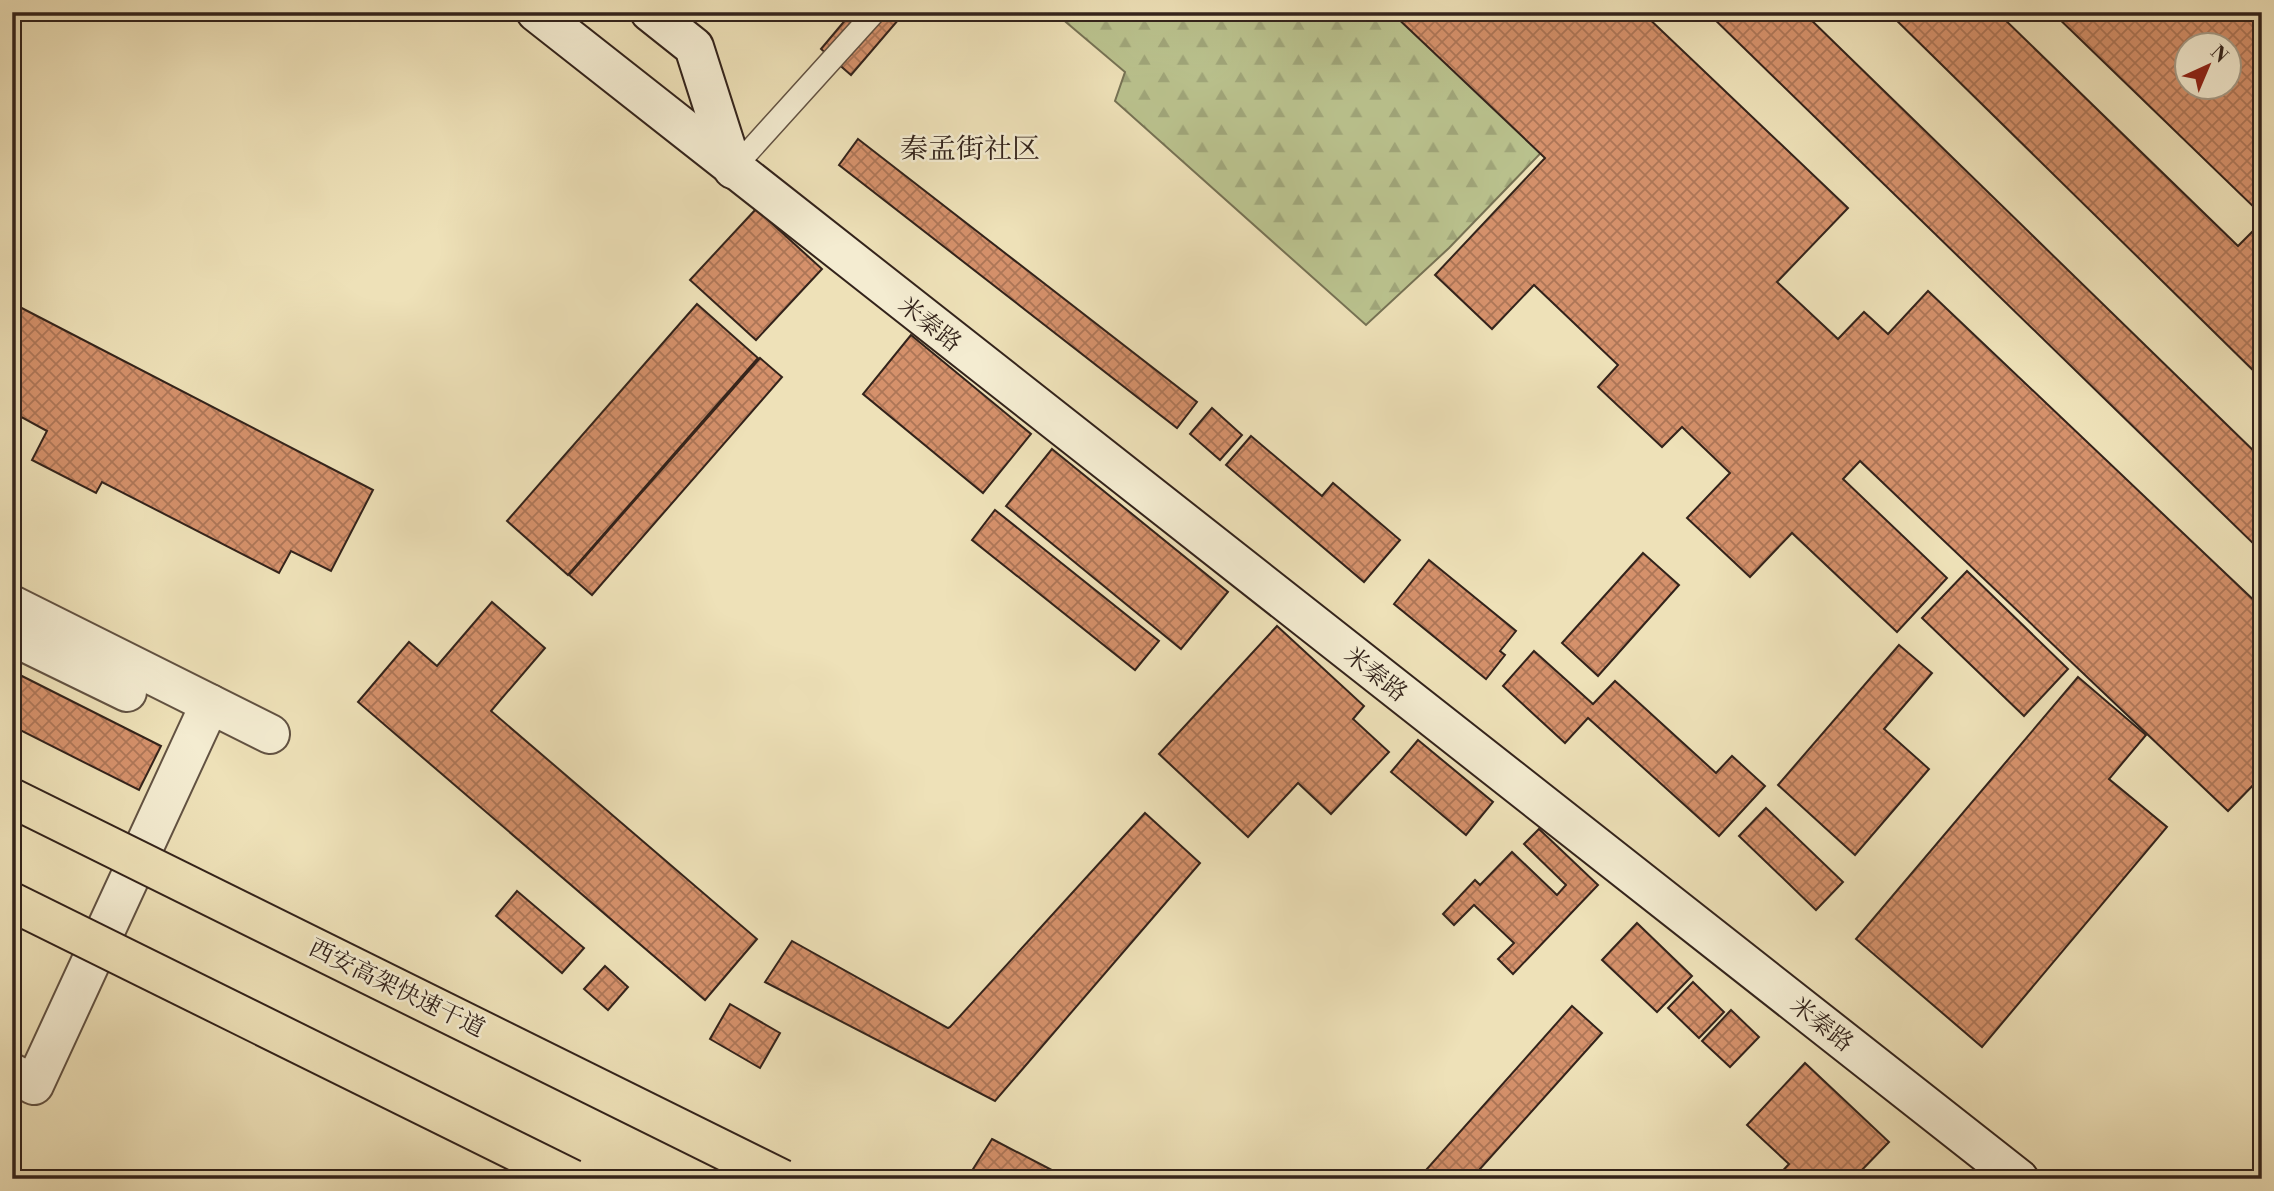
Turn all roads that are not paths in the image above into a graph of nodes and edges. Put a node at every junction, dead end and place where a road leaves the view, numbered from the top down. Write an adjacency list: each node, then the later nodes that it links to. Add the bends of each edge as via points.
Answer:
1 (536, 12): 4 (street, 米秦路)
2 (650, 12): 4 (street, via 694,47)
3 (875, 12): 4 (lane)
4 (733, 169): 14 (street, 米秦路)
5 (12, 605): 7 (street)
6 (12, 636): 7 (street)
7 (205, 715): 8 (street); 11 (street, via 34,1085)
8 (264, 744)
9 (12, 798): 13 (highway, 西安高架快速干道, bridge)
10 (12, 902): 12 (highway, bridge)
11 (12, 1073)
12 (572, 1179)
13 (782, 1179)
14 (2019, 1179)

